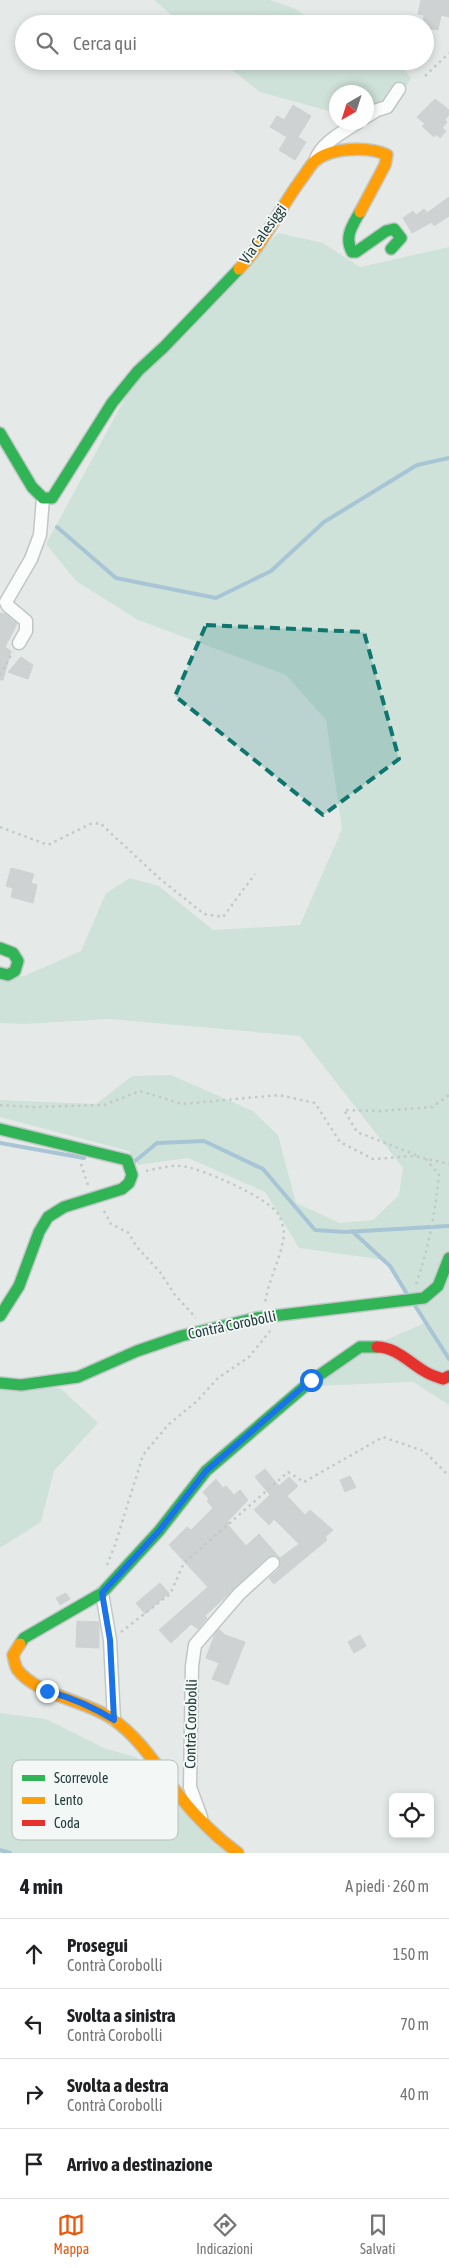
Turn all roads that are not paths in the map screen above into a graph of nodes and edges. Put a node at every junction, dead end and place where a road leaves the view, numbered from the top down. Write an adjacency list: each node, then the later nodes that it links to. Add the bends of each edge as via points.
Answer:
1 (399, 90): 2 (street, via 388,107)
2 (374, 112)
3 (346, 130): 4 (street, via 329,141)
4 (315, 161): 5 (street, via 358,148 377,150 387,155 349,232 347,243 352,252 356,252 386,230 394,229 401,238); 7 (street, Via Calesiggi, via 254,252 138,371 112,403 52,498)
5 (391, 249)
6 (0, 433): 7 (street)
7 (42, 498): 8 (street, via 40,535 31,559 6,602 26,621 26,631)
8 (19, 643)
9 (0, 948): 10 (street, via 13,953 18,961 15,971 8,975)
10 (0, 973)
11 (0, 1129): 13 (street, via 127,1160 132,1174 128,1185 116,1194 77,1202 54,1212 41,1226 24,1277)
12 (449, 1258): 15 (street, Contrà Corobolli, via 438,1286 424,1298 287,1314 204,1329 137,1351 78,1377 21,1385)
13 (0, 1316)
14 (449, 1376): 17 (street, Contrà Corobolli, via 437,1378 384,1347 360,1346 311,1380 206,1471 159,1531)
15 (0, 1383)
16 (273, 1563): 21 (street, Contrà Corobolli, via 239,1594 194,1645 190,1787)
17 (102, 1593): 18 (street, via 110,1640); 18 (street, Contrà Corobolli, via 24,1638 13,1655 17,1669 31,1681 47,1691 94,1707)
18 (114, 1720): 19 (street, Contrà Corobolli)
19 (151, 1760)
20 (178, 1793): 21 (street, Contrà Corobolli)
21 (204, 1824): 22 (street, Contrà Corobolli)
22 (238, 1853)

